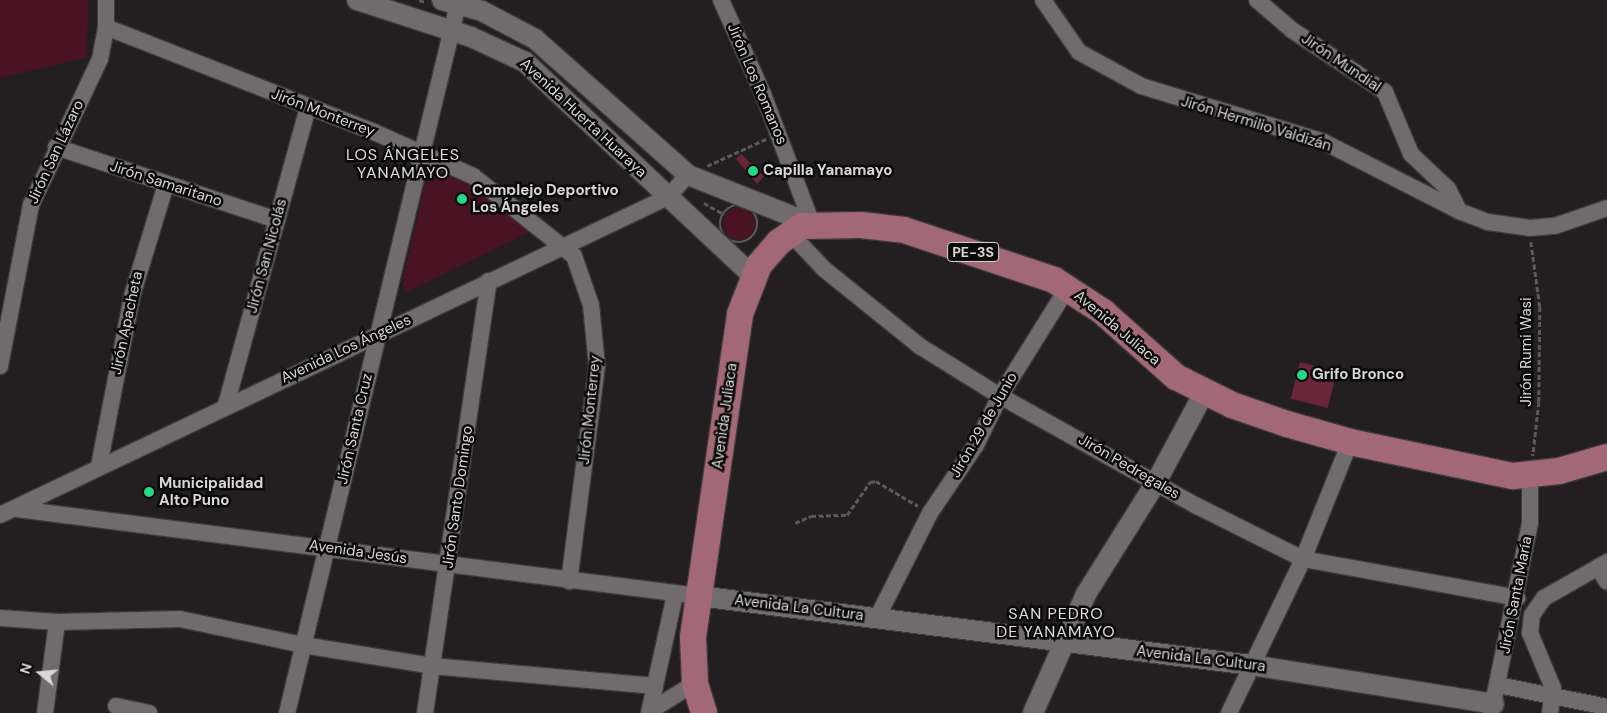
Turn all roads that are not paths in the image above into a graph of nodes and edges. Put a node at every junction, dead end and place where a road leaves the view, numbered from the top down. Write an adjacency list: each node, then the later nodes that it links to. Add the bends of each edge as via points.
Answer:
1 (106, 0): 7 (street, Jirón San Lázaro)
2 (357, 0): 8 (street, Avenida Huerta Huaraya)
3 (721, 0): 18 (street, Jirón Los Romanos, via 779,132)
4 (1043, 0): 16 (street, Jirón Hermilio Valdizán, via 1079,52 1141,86 1324,142)
5 (1257, 0): 16 (street, Jirón Mundial, via 1292,30 1385,92 1411,154 1448,189)
6 (453, 2): 8 (street, Jirón Santa Cruz); 12 (street, Avenida Huerta Huaraya, via 482,11 536,38)
7 (106, 27): 9 (street, Jirón Monterrey); 10 (street, Jirón San Lázaro, via 100,59)
8 (448, 32): 11 (street, Jirón Santa Cruz); 14 (street, Avenida Huerta Huaraya, via 471,36 525,62)
9 (308, 107): 11 (street, Jirón Monterrey); 17 (street, Jirón San Nicolás)
10 (56, 147): 13 (street, Jirón Samaritano); 24 (street, Jirón San Lázaro, via 26,222)
11 (421, 154): 19 (street, Jirón Monterrey, via 487,183); 23 (street, Jirón Santa Cruz)
12 (688, 175): 14 (street, Avenida Los Ángeles); 18 (street, Avenida Huerta Huaraya)
13 (166, 184): 17 (street, Jirón Samaritano); 30 (street, Jirón Apacheta, via 132,296)
14 (668, 197): 19 (street, Avenida Los Ángeles); 20 (street, Avenida Huerta Huaraya)
15 (1607, 208): 16 (street, Jirón Hermilio Valdizán, via 1555,226 1530,228 1488,222)
16 (1459, 211)
17 (277, 220): 27 (street, Jirón San Nicolás)
18 (801, 228): 20 (highway, Avenida Juliaca, via 769,252); 22 (highway, Avenida Juliaca / PE-3S, via 904,230 1036,273); 26 (street, Jirón Pedregales, via 817,262 887,322)
19 (563, 246): 21 (street, Avenida Los Ángeles); 39 (street, Jirón Monterrey, via 574,256 585,282 597,348)
20 (752, 275): 41 (highway, Avenida Juliaca, via 740,314)
21 (489, 281): 23 (street, Avenida Los Ángeles); 37 (street, Jirón Santo Domingo)
22 (1068, 287): 25 (highway, Avenida Juliaca / PE-3S, via 1126,330 1176,377); 26 (street, Jirón 29 de Junio)
23 (377, 334): 27 (street, Avenida Los Ángeles); 35 (street, Jirón Santa Cruz)
24 (0, 366)
25 (1204, 392): 28 (highway, Avenida Juliaca / PE-3S, via 1287,424); 32 (street)
26 (1000, 396): 32 (street, Jirón Pedregales); 44 (street, Jirón 29 de Junio, via 976,445 930,513)
27 (226, 405): 30 (street, Avenida Los Ángeles)
28 (1350, 442): 31 (highway, Avenida Juliaca / PE-3S, via 1492,473); 36 (street)
29 (1607, 457): 31 (highway, Avenida Juliaca / PE-3S)
30 (99, 466): 33 (street, Avenida Los Ángeles)
31 (1530, 476): 42 (street, Jirón Santa María, via 1530,523)
32 (1155, 484): 36 (street, Jirón Pedregales); 46 (street, via 1086,594)
33 (17, 509): 34 (street, Avenida Los Ángeles); 35 (street, Avenida Jesús)
34 (0, 515)
35 (328, 547): 37 (street, Avenida Jesús); 47 (street, Jirón Santa Cruz)
36 (1303, 559): 42 (street, Jirón Pedregales); 48 (street)
37 (449, 565): 39 (street, Avenida Jesús); 49 (street, Jirón Santo Domingo)
38 (1603, 565): 40 (street); 52 (street, via 1544,598 1532,615 1530,633)
39 (569, 581): 41 (street, Avenida Jesús)
40 (1607, 582)
41 (687, 595): 44 (street, Avenida La Cultura); 50 (highway, Avenida Juliaca); 51 (street)
42 (1517, 598): 53 (street, Jirón Santa María)
43 (0, 618): 45 (street)
44 (877, 618): 46 (street, Avenida La Cultura)
45 (57, 622): 47 (street, via 180,619); 57 (street)
46 (1064, 643): 48 (street, Avenida La Cultura); 62 (street)
47 (302, 645): 49 (street); 59 (street, Jirón Santa Cruz)
48 (1251, 665): 53 (street, Avenida La Cultura); 63 (street)
49 (432, 666): 51 (street); 60 (street, Jirón Santo Domingo)
50 (695, 683): 56 (street); 61 (highway, Avenida Juliaca)
51 (655, 686): 56 (street)
52 (1554, 696): 53 (street); 55 (street); 64 (street)
53 (1494, 700)
54 (116, 706): 58 (street)
55 (1607, 707)
56 (649, 712)
57 (45, 713)
58 (149, 713)
59 (287, 713)
60 (425, 713)
61 (704, 713)
62 (1033, 713)
63 (1229, 713)
64 (1550, 713)

